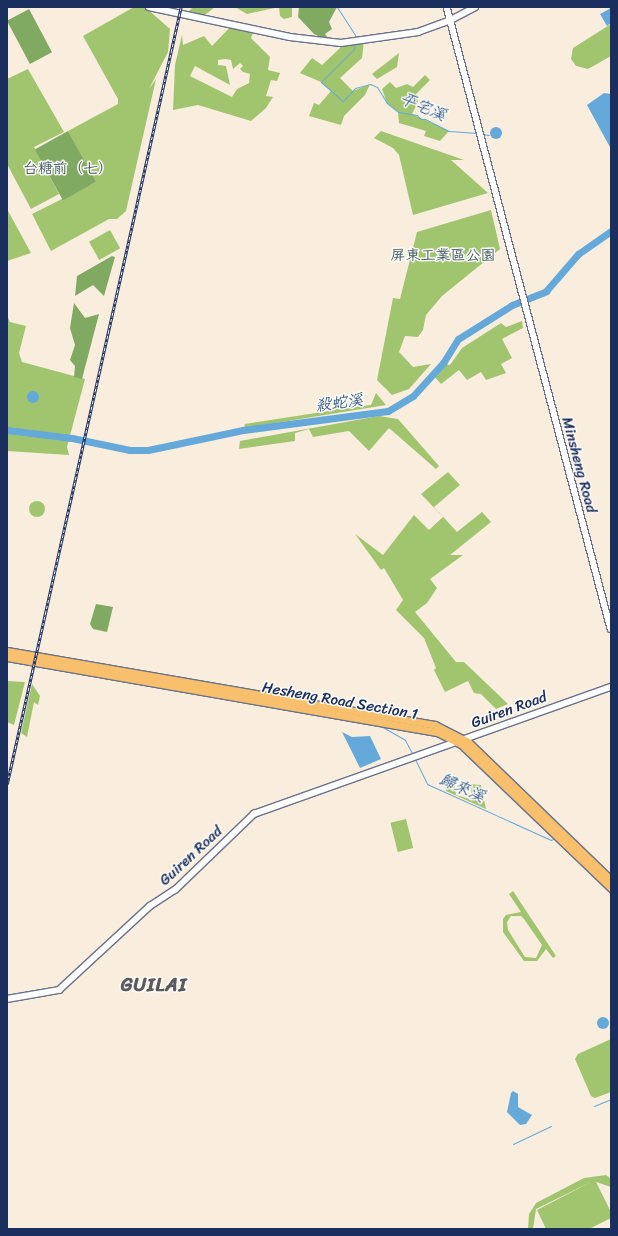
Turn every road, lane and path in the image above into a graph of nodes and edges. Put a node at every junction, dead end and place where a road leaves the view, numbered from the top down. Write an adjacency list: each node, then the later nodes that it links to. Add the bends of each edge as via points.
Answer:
1 (149, 7): 4 (street, via 290,37 355,42 406,35)
2 (447, 7): 4 (street)
3 (475, 7): 4 (street)
4 (451, 20): 5 (street, Minsheng Road)
5 (611, 629)
6 (7, 651): 9 (main road, Hesheng Road Section 1)
7 (7, 657): 9 (main road, Hesheng Road Section 1)
8 (611, 687): 10 (street, Guiren Road)
9 (379, 717): 10 (main road, Hesheng Road Section 1, via 435,726); 11 (main road, Hesheng Road Section 1, via 422,728)
10 (464, 739): 11 (street, Guiren Road); 12 (main road, Hesheng Road Section 1)
11 (456, 742): 13 (main road, Hesheng Road Section 1); 14 (street, Guiren Road, via 254,814 175,890 150,906 59,990)
12 (611, 880)
13 (611, 888)
14 (7, 999)

